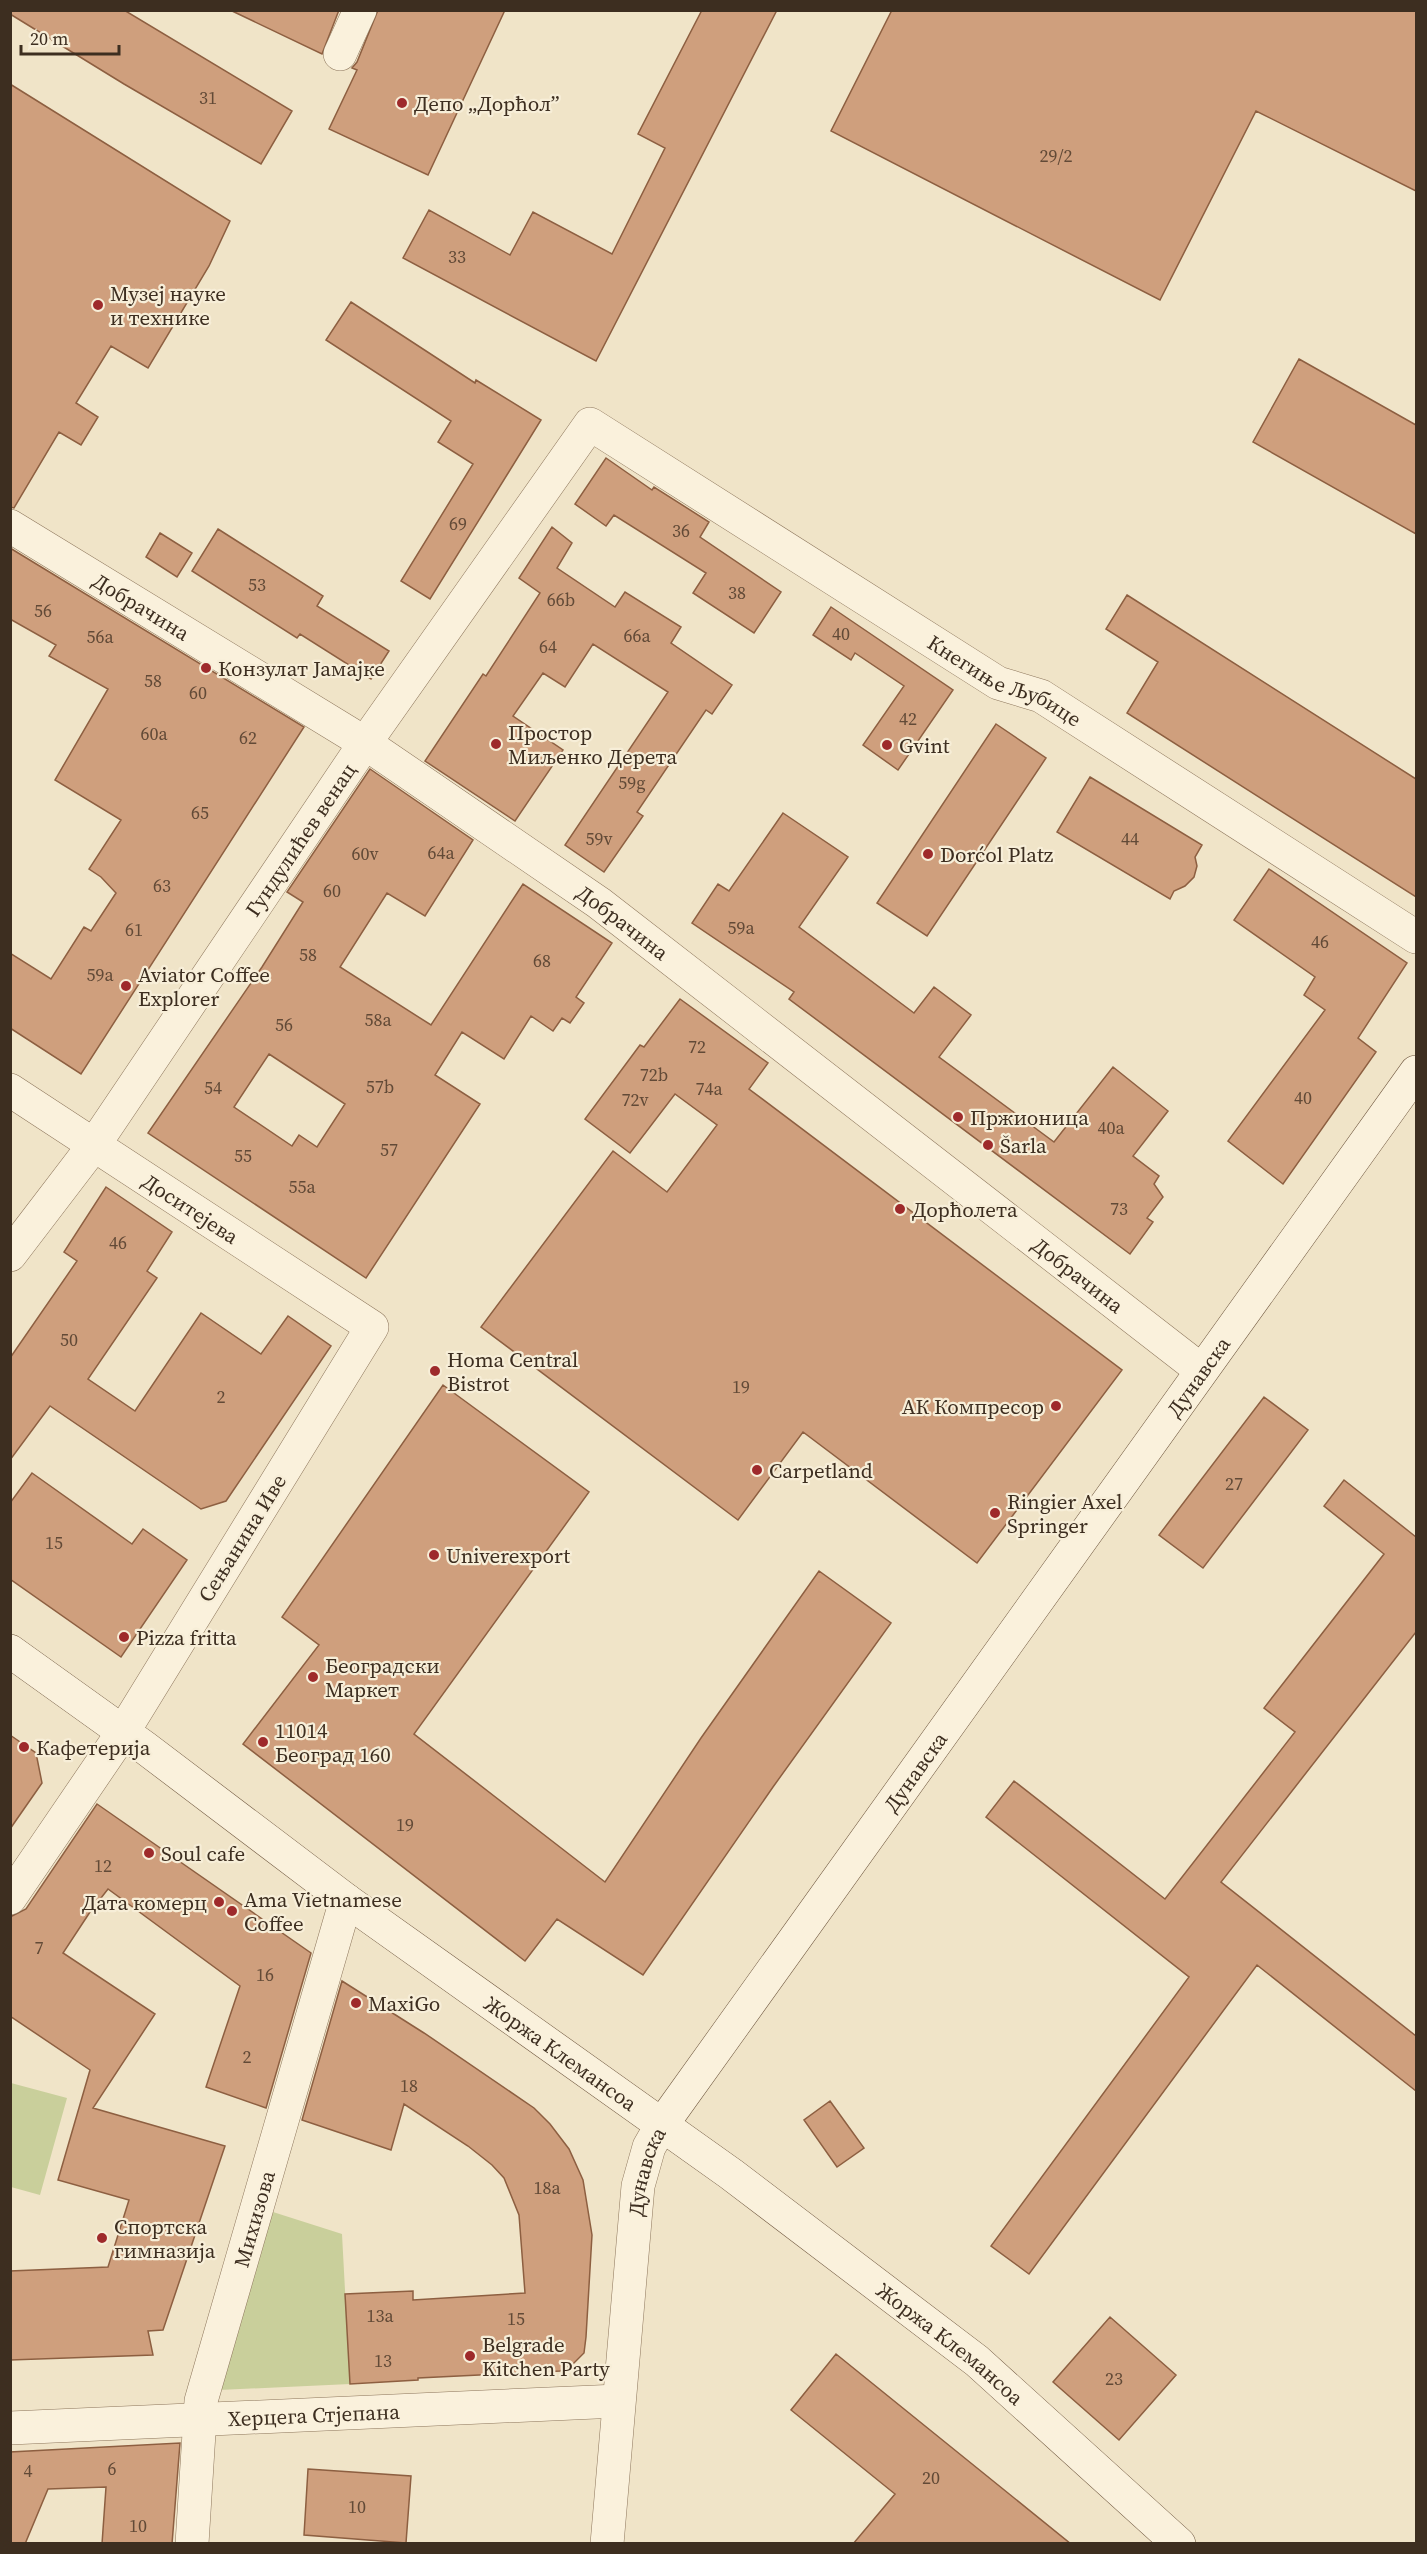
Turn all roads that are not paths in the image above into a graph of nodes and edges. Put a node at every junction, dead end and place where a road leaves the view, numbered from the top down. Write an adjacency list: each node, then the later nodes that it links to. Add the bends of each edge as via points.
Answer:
1 (360, 10): 2 (street)
2 (340, 54)
3 (590, 424): 5 (street, Гундулићев венац); 6 (street, Кнегиње Љубице, via 998,683 1041,696)
4 (10, 526): 5 (street, Добрачина)
5 (365, 743): 9 (street, Гундулићев венац); 12 (street, Добрачина, via 599,903)
6 (1416, 937)
7 (1416, 1072): 12 (street, Дунавска)
8 (10, 1090): 9 (street, Доситејева)
9 (94, 1145): 10 (street, Гундулићев венац); 11 (street, Доситејева)
10 (10, 1255)
11 (372, 1327): 14 (street, Сењанина Иве)
12 (1201, 1370): 17 (street, Дунавска)
13 (10, 1651): 14 (street, Жоржа Клемансоа)
14 (123, 1732): 15 (street, Сењанина Иве); 16 (street, Жоржа Клемансоа)
15 (10, 1898)
16 (346, 1900): 17 (street, Жоржа Клемансоа); 19 (street, Михизова)
17 (661, 2126): 18 (street, Дунавска, via 649,2147 638,2186); 23 (street, Жоржа Клемансоа, via 731,2174 976,2361)
18 (618, 2400): 19 (street, Херцега Стјепана); 22 (street, Дунавска)
19 (198, 2421): 20 (street, Херцега Стјепана); 21 (street, Михизова)
20 (10, 2428)
21 (192, 2544)
22 (607, 2544)
23 (1179, 2544)

